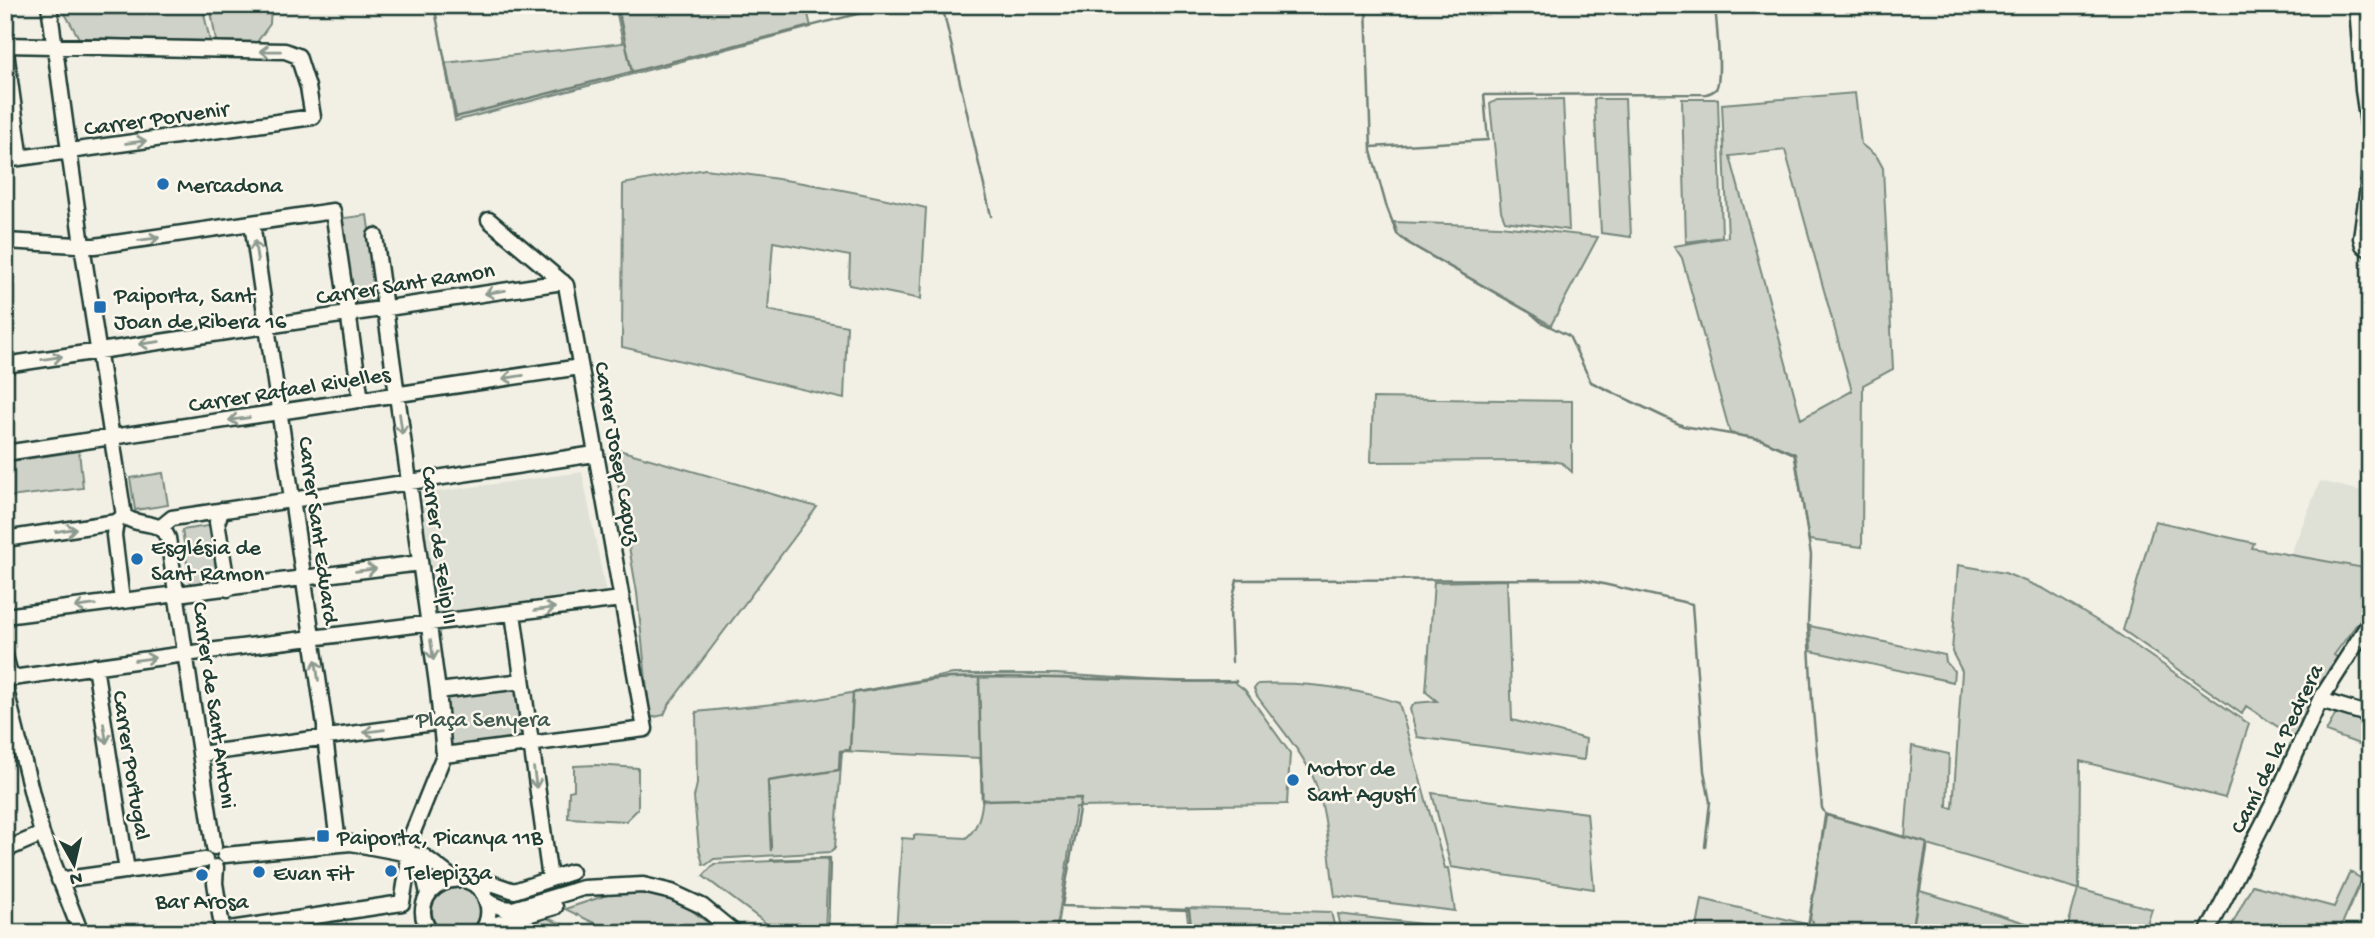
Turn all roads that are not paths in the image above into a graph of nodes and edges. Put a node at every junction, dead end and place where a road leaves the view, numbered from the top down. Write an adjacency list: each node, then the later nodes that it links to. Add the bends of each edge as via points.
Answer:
1 (49, 5): 4 (street)
2 (2357, 5): 6 (street)
3 (5, 45): 4 (street)
4 (54, 46): 8 (street); 8 (street, Carrer Porvenir, one-way to 4, via 313,117 298,56 285,51)
5 (6, 52): 9 (street)
6 (2370, 137)
7 (2370, 145): 16 (street, via 2361,238)
8 (68, 152): 10 (street, Carrer Porvenir); 15 (street)
9 (20, 153)
10 (5, 160)
11 (489, 220): 17 (street)
12 (252, 223): 15 (street, one-way to 12); 19 (street, via 333,211); 20 (street, Carrer Sant Eduard, one-way to 12)
13 (375, 236): 18 (street, Carrer de Felip II)
14 (5, 240): 15 (street)
15 (82, 246): 21 (street)
16 (2370, 250)
17 (563, 282): 18 (street, Carrer Sant Ramon, one-way to 18); 23 (street, Carrer Josep Capuz)
18 (386, 308): 19 (street, Carrer Sant Ramon); 24 (street, Carrer de Felip II)
19 (348, 314): 20 (street, Carrer Sant Ramon); 25 (street)
20 (267, 326): 21 (street, Carrer Sant Ramon, one-way to 21); 26 (street, Carrer Sant Eduard)
21 (99, 351): 22 (street, Carrer Sant Ramon, one-way to 21); 27 (street)
22 (5, 365)
23 (580, 367): 24 (street, Carrer Rafael Rivelles, one-way to 24); 29 (street, Carrer Josep Capuz)
24 (397, 394): 25 (street, Carrer Rafael Rivelles); 30 (street, Carrer de Felip II, one-way to 30)
25 (361, 400): 26 (street, Carrer Rafael Rivelles)
26 (280, 413): 27 (street, Carrer Rafael Rivelles, one-way to 27); 31 (street, Carrer Sant Eduard)
27 (112, 438): 28 (street, Carrer Rafael Rivelles); 33 (street)
28 (5, 453)
29 (595, 454): 30 (street); 40 (street, Carrer Josep Capuz)
30 (410, 482): 31 (street); 36 (street, Carrer de Felip II)
31 (293, 500): 32 (street); 37 (street, Carrer Sant Eduard)
32 (222, 510): 34 (street, via 172,518); 38 (street, via 218,522)
33 (120, 519): 34 (street); 35 (street, one-way to 33); 41 (street, via 114,535)
34 (161, 527): 39 (street, Carrer de Sant Antoni, via 168,538)
35 (5, 539)
36 (420, 563): 37 (street, one-way to 36); 45 (street, Carrer de Felip II)
37 (303, 578): 38 (street); 46 (street, Carrer Sant Eduard)
38 (228, 589): 39 (street)
39 (177, 594): 41 (street); 47 (street, Carrer de Sant Antoni)
40 (621, 599): 42 (street, one-way to 40); 57 (street, Carrer Josep Capuz, via 645,729)
41 (122, 601): 43 (street, one-way to 43)
42 (513, 614): 45 (street); 51 (street)
43 (5, 616)
44 (2370, 622): 53 (street, Camí de la Pedrera)
45 (428, 624): 46 (street); 52 (street, Carrer de Felip II, one-way to 52)
46 (313, 638): 47 (street); 56 (street, Carrer Sant Eduard, one-way to 46)
47 (185, 654): 49 (street, one-way to 47); 59 (street, Carrer de Sant Antoni)
48 (5, 656): 50 (street)
49 (95, 666): 50 (street); 66 (street, Carrer Portugal, one-way to 66)
50 (7, 681): 58 (street)
51 (522, 681): 52 (street); 57 (street)
52 (438, 691): 55 (street, Carrer de Felip II)
53 (2320, 700): 54 (street); 80 (street, Camí de la Pedrera)
54 (2370, 715)
55 (441, 722): 56 (street, one-way to 56); 60 (street, Carrer de Felip II)
56 (325, 737): 59 (street); 62 (street, Carrer Sant Eduard)
57 (531, 744): 60 (street); 69 (street, one-way to 69)
58 (12, 747): 61 (street)
59 (200, 754): 65 (street, Carrer de Sant Antoni)
60 (444, 755): 64 (street, Carrer de Felip II)
61 (42, 834): 63 (street); 70 (street)
62 (338, 843): 64 (street); 65 (street)
63 (5, 850)
64 (408, 854): 68 (street, via 425,857); 73 (street, via 423,871); 76 (street, Carrer de Felip II, via 402,903)
65 (215, 857): 66 (street); 76 (street, Carrer de Sant Antoni)
66 (127, 871): 70 (street)
67 (571, 872): 69 (street)
68 (454, 879): 71 (street); 73 (street)
69 (550, 879): 71 (street, via 514,891 491,883)
70 (59, 880): 78 (street)
71 (477, 887): 74 (street)
72 (600, 887): 74 (street, via 513,909); 75 (street); 79 (street, via 643,885 672,892 702,906)
73 (428, 894): 77 (street, via 423,912)
74 (486, 901): 75 (street)
75 (483, 930)
76 (223, 932)
77 (429, 932)
78 (81, 933)
79 (735, 933)
80 (2207, 933)

